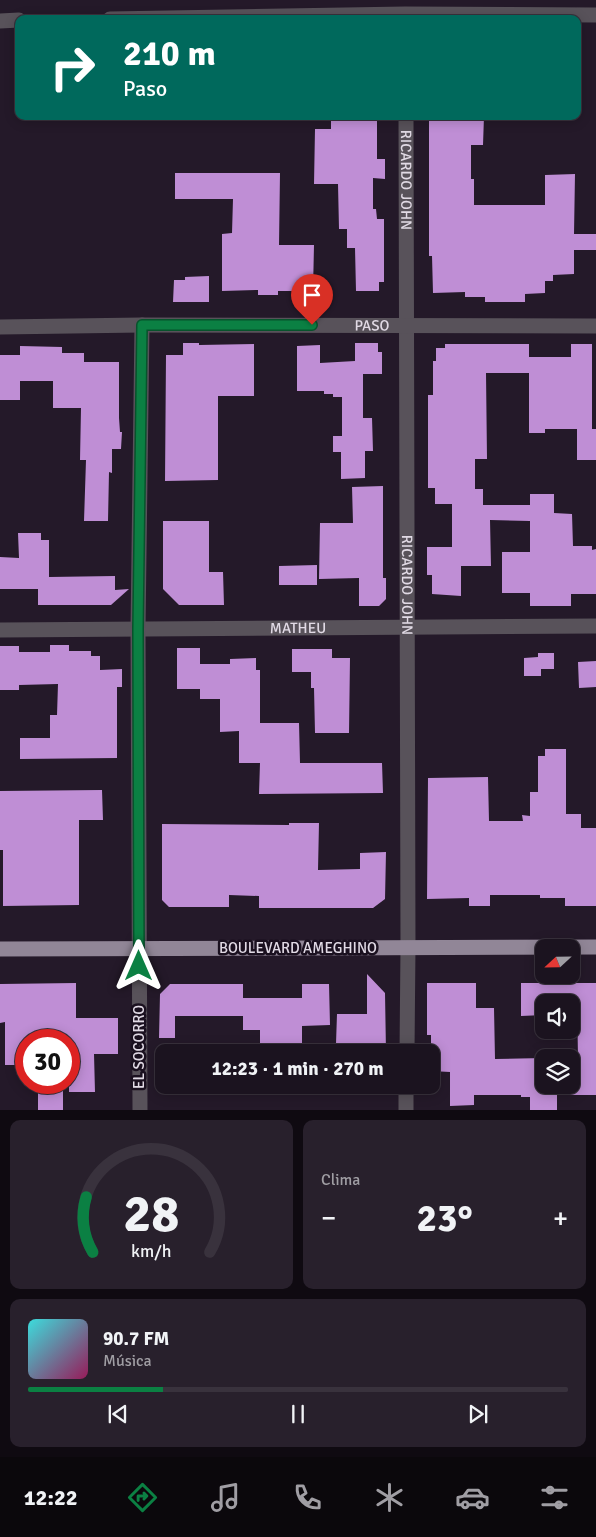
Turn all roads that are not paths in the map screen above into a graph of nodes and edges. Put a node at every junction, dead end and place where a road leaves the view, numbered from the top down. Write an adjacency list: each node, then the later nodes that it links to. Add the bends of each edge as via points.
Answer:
1 (405, 11): 2 (street); 3 (street)
2 (258, 15)
3 (596, 15)
4 (15, 20): 5 (street)
5 (0, 21)
6 (406, 120): 8 (street, RICARDO JOHN)
7 (142, 325): 8 (street, PASO); 10 (street, PASO); 13 (street, EL SOCORRO)
8 (406, 325): 9 (street, PASO); 12 (street, RICARDO JOHN)
9 (596, 326)
10 (0, 327)
11 (596, 626): 12 (street, MATHEU)
12 (407, 627): 13 (street, MATHEU); 15 (street, RICARDO JOHN)
13 (138, 629): 14 (street, MATHEU); 17 (street, EL SOCORRO)
14 (0, 630)
15 (408, 947): 16 (main road, BOULEVARD AMEGHINO); 17 (main road, BOULEVARD AMEGHINO); 19 (street, RICARDO JOHN)
16 (596, 947)
17 (139, 948): 18 (main road, BOULEVARD AMEGHINO); 21 (street, EL SOCORRO)
18 (0, 949)
19 (407, 1044)
20 (406, 1094): 22 (street)
21 (140, 1110)
22 (406, 1110)

